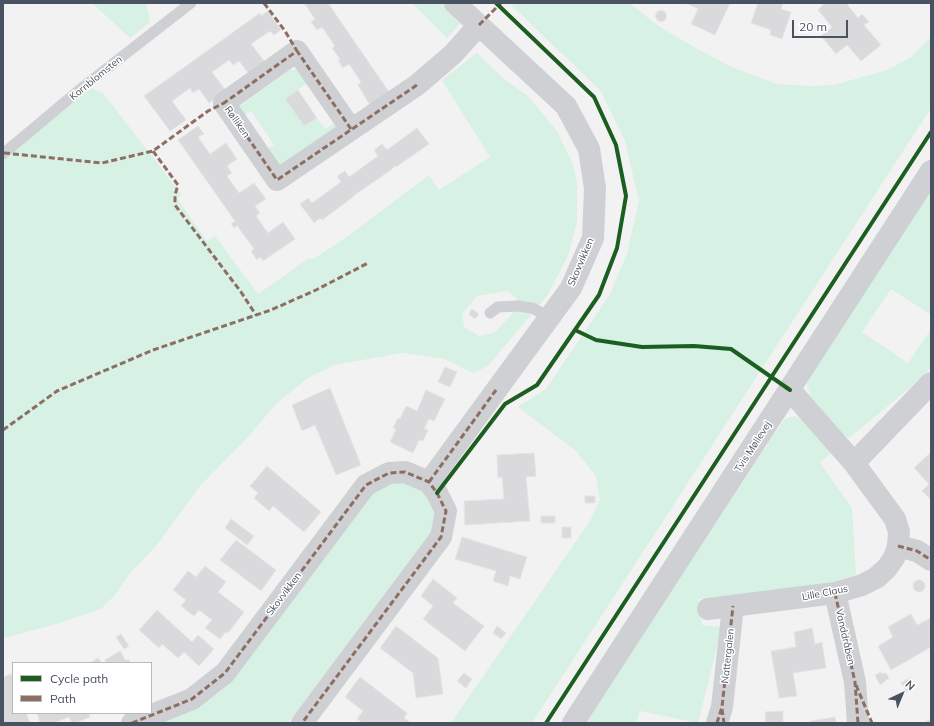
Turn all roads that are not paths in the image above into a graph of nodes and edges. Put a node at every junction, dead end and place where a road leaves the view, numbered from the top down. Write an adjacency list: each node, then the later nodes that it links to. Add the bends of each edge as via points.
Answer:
1 (191, 3): 5 (lane, Kornblomsten, via 83,87)
2 (455, 3): 3 (street, Skovvikken)
3 (479, 25): 4 (street, Rølliken, via 453,54 422,80); 8 (street, Skovvikken, via 566,106 589,148 595,188 593,238 571,288)
4 (351, 129): 4 (street, Rølliken, via 297,51 224,103 277,180)
5 (3, 154)
6 (931, 171): 10 (street, Tvis Møllevej)
7 (490, 313): 8 (lane, via 498,308 518,306 532,308)
8 (550, 317): 12 (street, Skovvikken)
9 (931, 384): 11 (street)
10 (790, 390): 11 (street, Lille Claus); 22 (street, Tvis Møllevej)
11 (854, 463): 13 (street, Lille Claus, via 895,519 899,532)
12 (429, 482): 20 (street, Skovvikken, via 406,472 388,473 366,484 225,673 192,699); 21 (street, via 446,511 441,538)
13 (898, 546): 14 (street, via 917,551); 15 (street, Lille Claus, via 894,558 876,578)
14 (931, 560)
15 (835, 593): 16 (street, Lille Claus); 18 (street, Vanddråben)
16 (734, 606): 17 (street, Lille Claus); 19 (street, Nattergalen)
17 (708, 609)
18 (855, 682): 23 (street, Vanddråben); 24 (street, Vanddråben)
19 (721, 718)
20 (132, 723)
21 (302, 723)
22 (573, 723)
23 (858, 723)
24 (872, 723)

